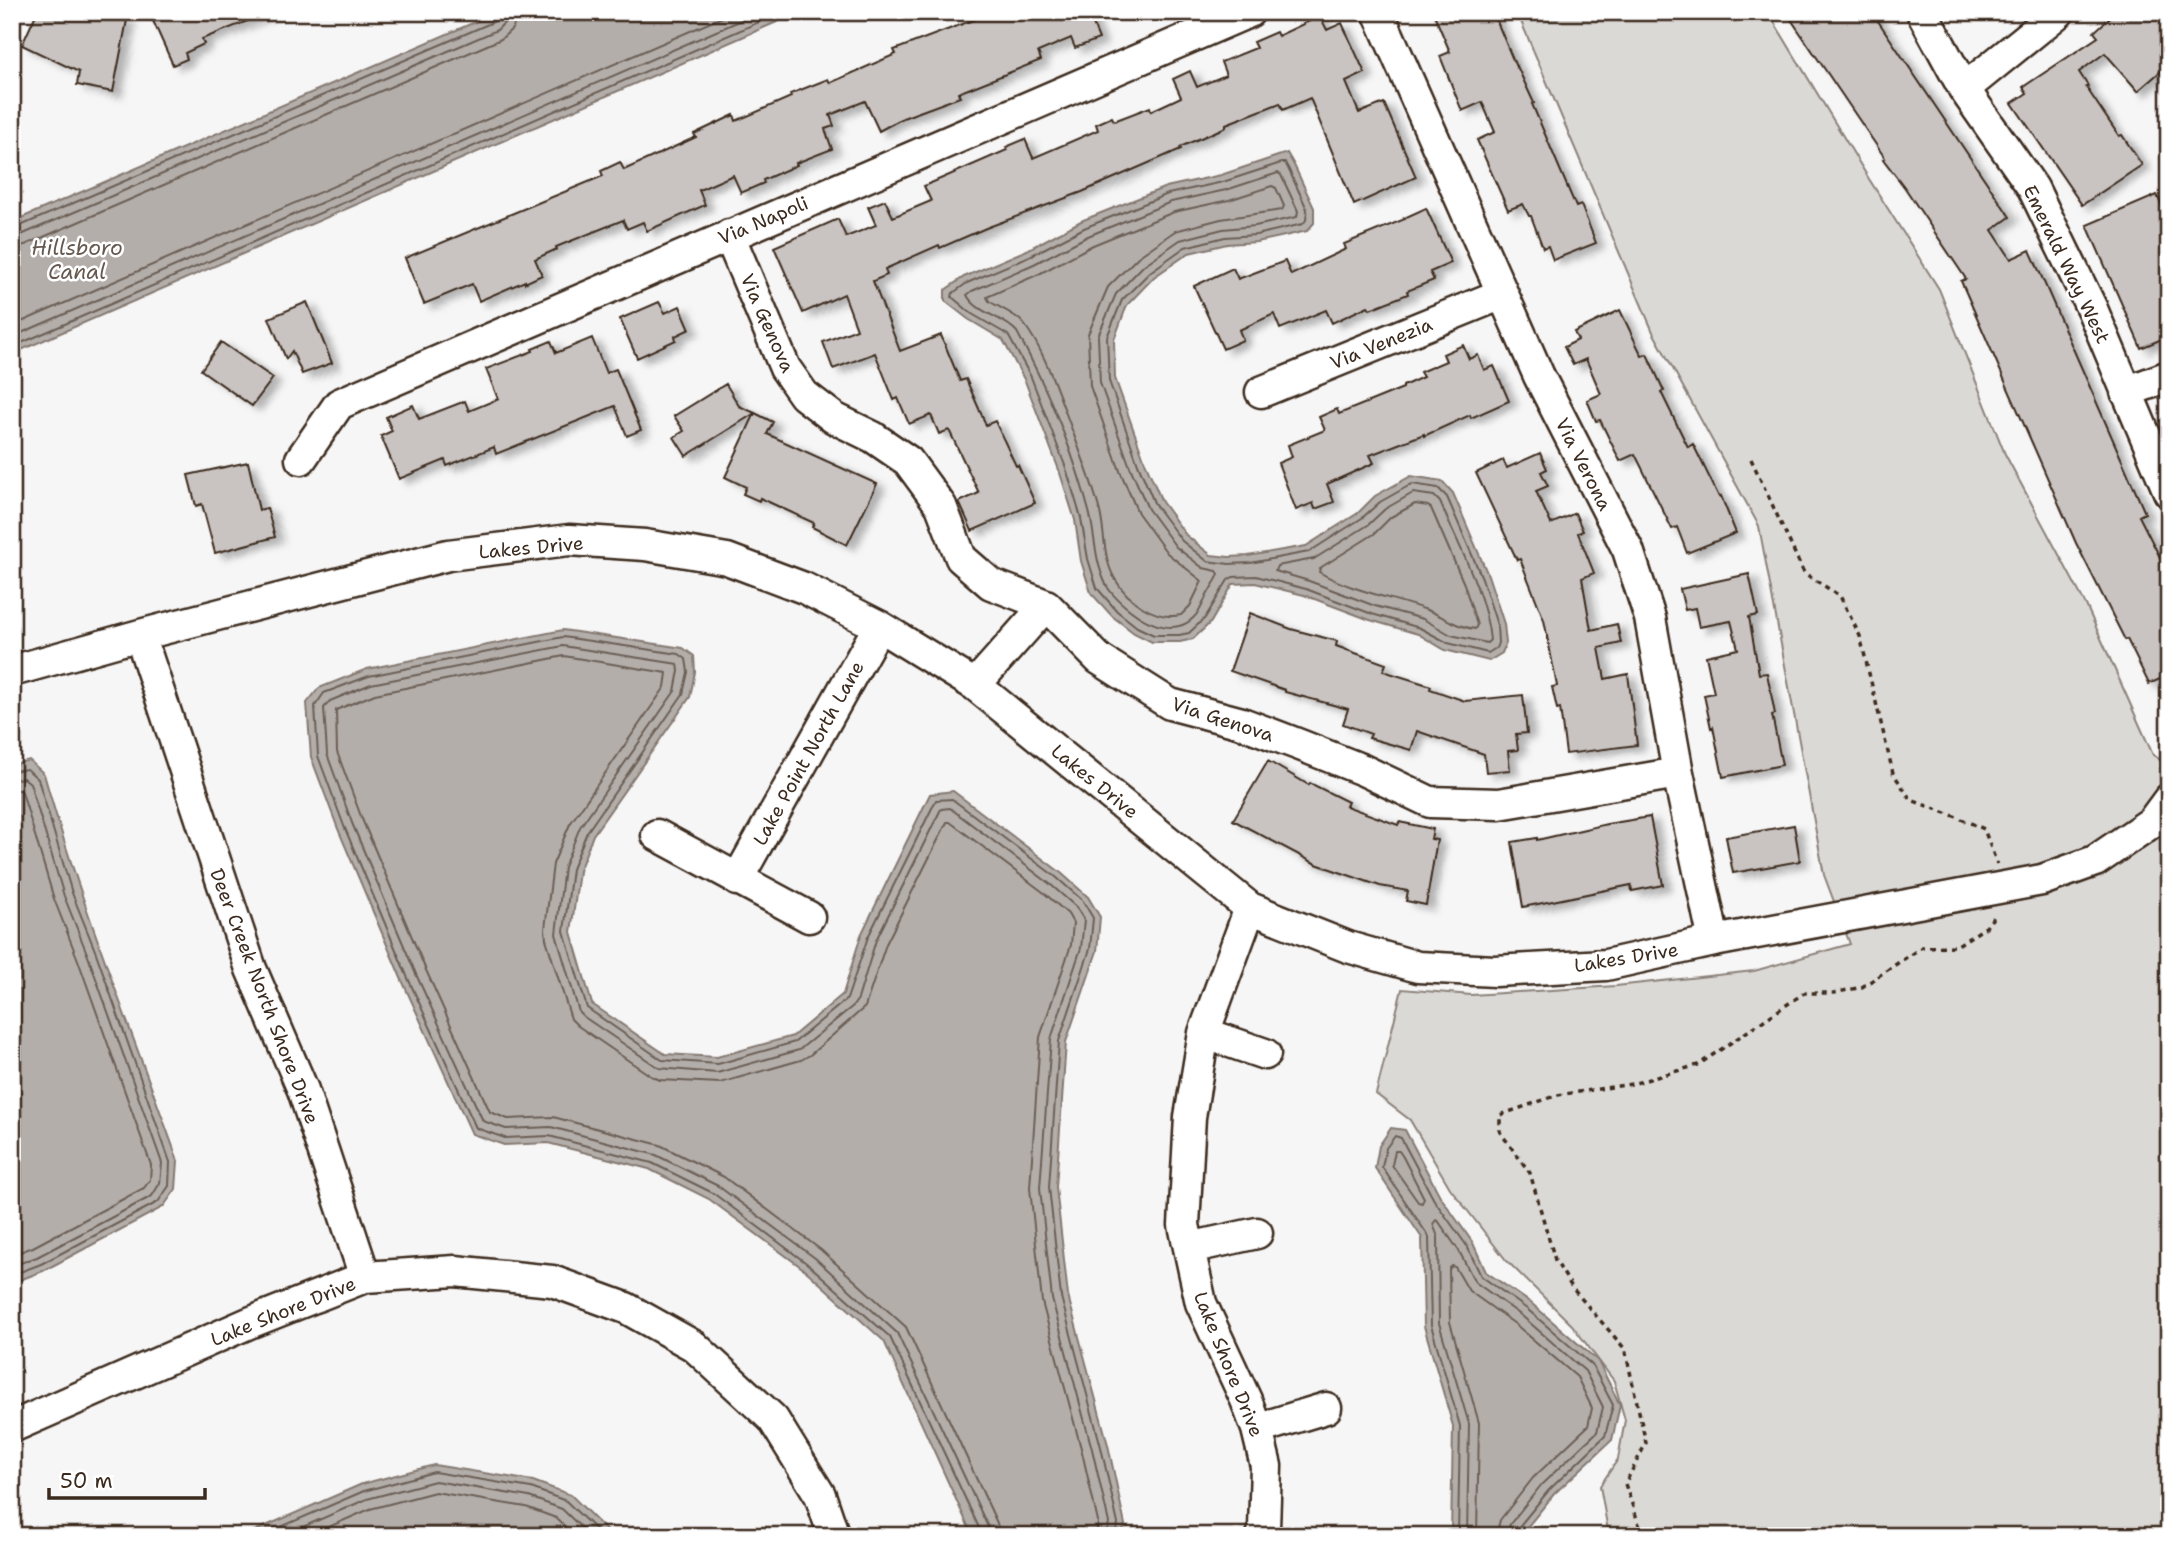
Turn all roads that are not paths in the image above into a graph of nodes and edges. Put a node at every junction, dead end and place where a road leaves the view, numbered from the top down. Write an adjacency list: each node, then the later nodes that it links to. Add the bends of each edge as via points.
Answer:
1 (1250, 12): 6 (street, Via Napoli)
2 (1378, 12): 7 (street, Via Verona)
3 (1922, 12): 5 (street, Emerald Way West)
4 (2059, 12): 5 (street)
5 (1964, 89): 10 (street, Emerald Way West, via 2033,188 2092,309)
6 (729, 235): 11 (street, Via Napoli, via 339,404); 13 (street, Via Genova, via 785,368 804,396 908,461 941,506 961,558 991,584)
7 (1502, 294): 9 (street, Via Venezia); 18 (street, Via Verona, via 1628,550 1650,618)
8 (2169, 376): 10 (street)
9 (1261, 392)
10 (2126, 393): 12 (street, Emerald Way West)
11 (301, 460)
12 (2167, 480)
13 (1046, 605): 17 (street); 18 (street, Via Genova, via 1099,659 1170,704 1300,744 1430,802 1499,804)
14 (879, 626): 15 (street, Lakes Drive, via 804,588 727,559 645,545 569,540 448,555); 17 (street, Lakes Drive); 21 (street, Lake Point North Lane)
15 (140, 635): 16 (street, Lakes Drive); 29 (street, Deer Creek North Shore Drive, via 247,956 303,1090)
16 (12, 671)
17 (975, 685): 22 (street, Lakes Drive)
18 (1678, 773): 24 (street, Via Verona)
19 (2169, 799): 24 (street, Lakes Drive, via 2152,822 2095,861 2042,880)
20 (657, 835): 21 (street)
21 (737, 880): 23 (street)
22 (1250, 908): 24 (street, Lakes Drive, via 1348,947 1418,967 1495,971 1606,965); 25 (street, Lake Shore Drive)
23 (809, 917)
24 (1714, 941)
25 (1204, 1034): 26 (street); 28 (street, Lake Shore Drive, via 1190,1117 1184,1225)
26 (1265, 1054)
27 (1256, 1234): 28 (street)
28 (1189, 1248): 32 (street, Lake Shore Drive, via 1201,1303)
29 (365, 1277): 31 (street, Lake Shore Drive); 33 (street, Lake Shore Drive, via 455,1271 552,1281 626,1308 694,1346 772,1419 820,1495)
30 (1326, 1408): 32 (street)
31 (12, 1427)
32 (1257, 1429): 34 (street, Lake Shore Drive, via 1266,1466)
33 (834, 1536)
34 (1262, 1536)

